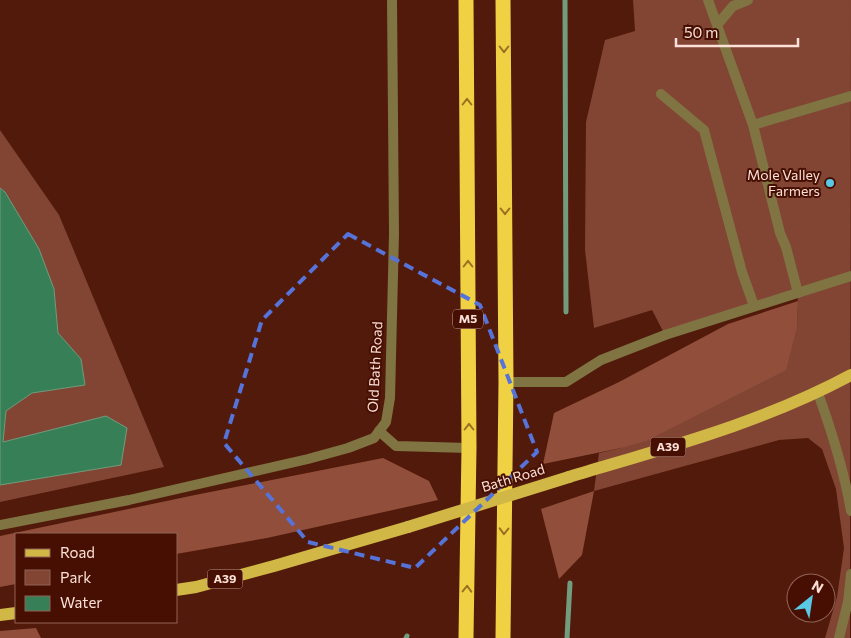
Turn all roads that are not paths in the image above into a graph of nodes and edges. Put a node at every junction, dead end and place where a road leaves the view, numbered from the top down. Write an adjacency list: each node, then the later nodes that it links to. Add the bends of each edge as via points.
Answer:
1 (392, 0): 16 (street, Old Bath Road, via 394,234 390,398 386,422)
2 (466, 0): 17 (highway, M5, one-way to 2)
3 (503, 0): 14 (highway, one-way to 14)
4 (708, 0): 6 (street)
5 (748, 0): 6 (street, via 733,6)
6 (718, 24): 9 (street)
7 (661, 94): 12 (street, via 704,130)
8 (851, 96): 9 (street)
9 (754, 124): 11 (street, via 780,234)
10 (851, 276): 11 (street)
11 (798, 293): 12 (street)
12 (754, 306): 14 (street, via 601,360 566,382)
13 (851, 375): 15 (main road, Bath Road / A39)
14 (506, 382): 25 (highway, one-way to 25)
15 (818, 393): 18 (street, via 835,442); 21 (main road, Bath Road / A39, bridge, via 696,438 408,527)
16 (379, 432): 17 (street, via 396,446); 19 (street, Old Bath Road, via 374,438 348,448 308,459)
17 (469, 448): 24 (highway, M5, one-way to 17)
18 (851, 511)
19 (0, 526)
20 (851, 574): 26 (street)
21 (178, 590)
22 (15, 613): 23 (main road)
23 (0, 616)
24 (466, 638)
25 (503, 638)
26 (839, 638)

